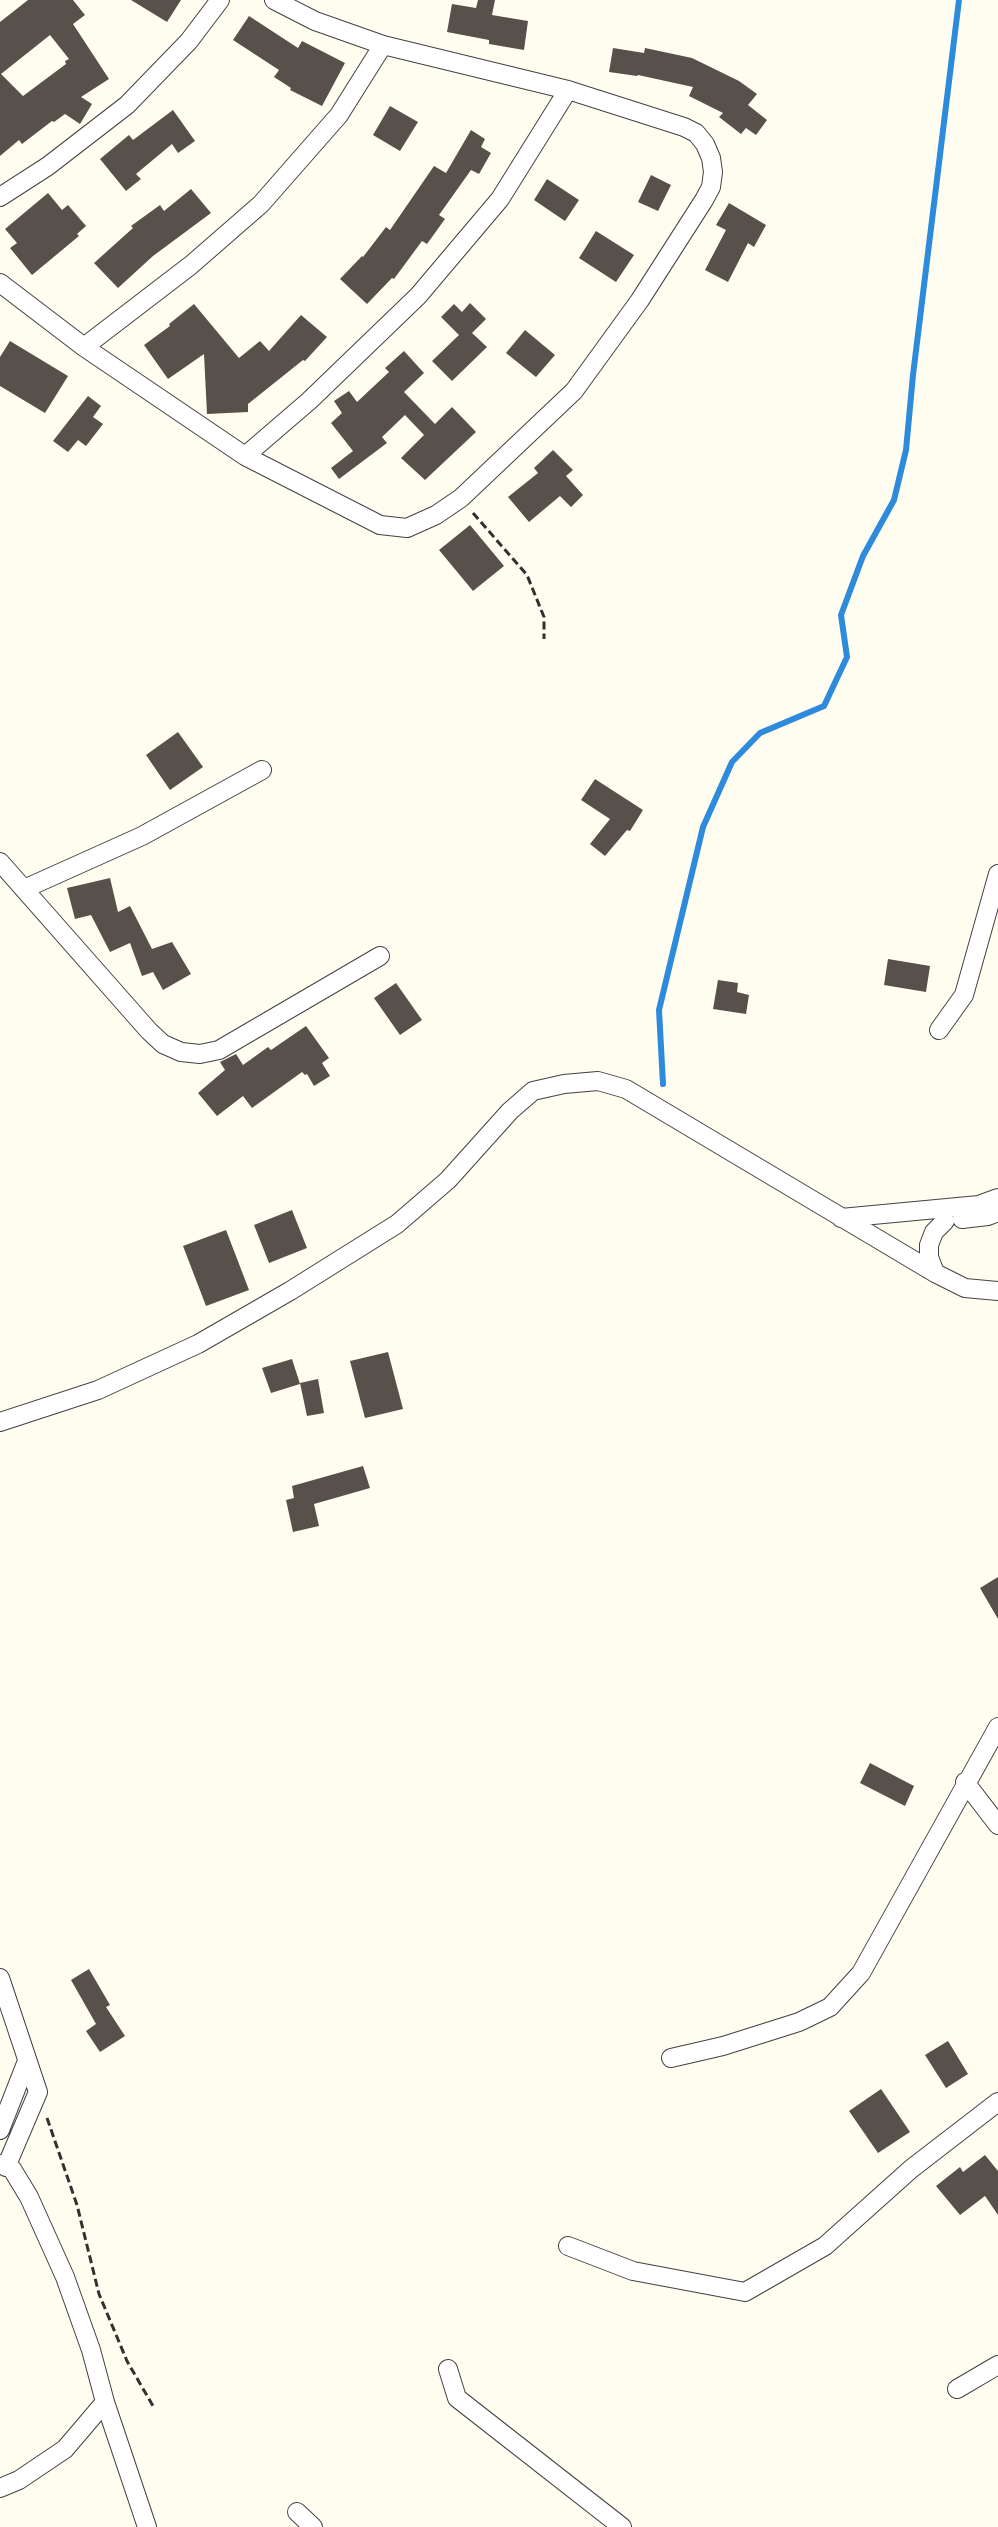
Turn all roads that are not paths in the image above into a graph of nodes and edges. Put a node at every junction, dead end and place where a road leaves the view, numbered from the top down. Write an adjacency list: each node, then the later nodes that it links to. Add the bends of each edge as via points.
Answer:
1 (220, 0): 5 (street, via 127,105)
2 (274, 0): 3 (street)
3 (383, 45): 4 (street); 7 (street, via 339,115 261,204)
4 (568, 90): 8 (street, via 500,199 418,296); 8 (street, via 696,133 713,172 711,187 640,300 574,391 461,498 407,528 380,525)
5 (0, 197)
6 (0, 283): 7 (street)
7 (84, 347): 8 (street)
8 (245, 456)
9 (262, 770): 12 (street, via 142,836)
10 (0, 862): 12 (street)
11 (998, 874): 14 (street, via 964,995)
12 (24, 889): 13 (street, via 149,1031 181,1052 219,1050)
13 (380, 956)
14 (939, 1030)
15 (998, 1198): 17 (street, via 979,1205)
16 (998, 1212): 18 (street)
17 (841, 1218): 19 (street); 22 (street, via 626,1089 598,1081 533,1091 448,1180 397,1224 290,1291 198,1344 98,1390)
18 (945, 1221): 19 (street, via 894,1222); 20 (street, via 929,1245)
19 (872, 1237): 20 (street)
20 (935, 1273): 21 (street, via 965,1288)
21 (998, 1291)
22 (0, 1422)
23 (998, 1727): 24 (street)
24 (965, 1782): 25 (street); 27 (street, via 861,1973 830,2007 799,2022)
25 (998, 1825)
26 (0, 1978): 28 (street)
27 (671, 2058)
28 (27, 2061): 30 (street); 31 (street, via 38,2092)
29 (998, 2102): 32 (street, via 911,2169 825,2246 745,2292 633,2271)
30 (0, 2130)
31 (3, 2165): 36 (street, via 12,2169 29,2197 65,2277)
32 (568, 2246)
33 (998, 2365): 35 (street)
34 (448, 2369): 41 (street, via 457,2398)
35 (957, 2389)
36 (105, 2402): 37 (street, via 65,2449); 39 (street)
37 (0, 2488)
38 (297, 2512): 40 (street)
39 (147, 2527)
40 (313, 2527)
41 (622, 2527)

